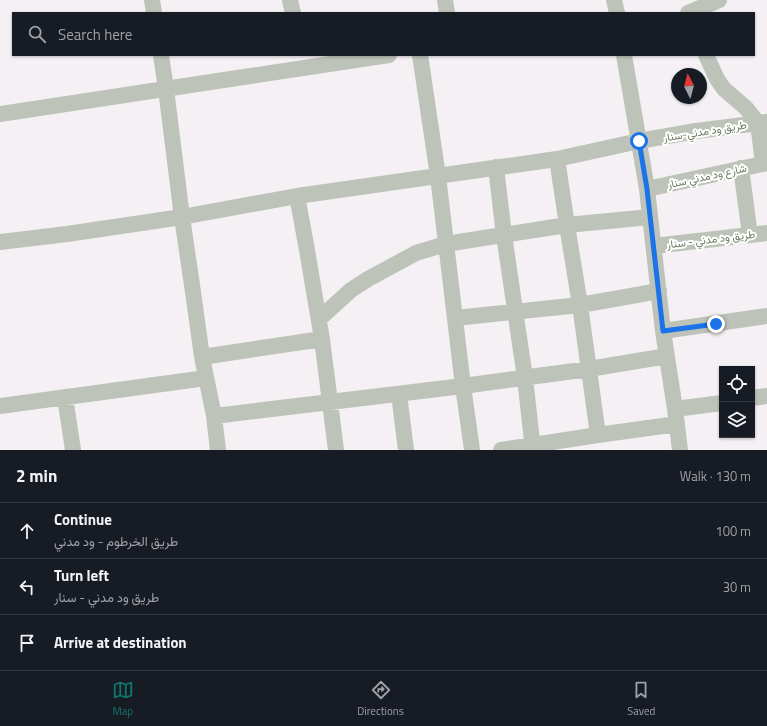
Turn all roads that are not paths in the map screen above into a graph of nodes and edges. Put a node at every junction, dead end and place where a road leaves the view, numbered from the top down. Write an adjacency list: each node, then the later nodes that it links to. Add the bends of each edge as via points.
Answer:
1 (152, 0): 7 (street)
2 (290, 0): 8 (street)
3 (445, 0): 9 (street)
4 (614, 0): 10 (street)
5 (687, 0): 11 (street)
6 (719, 0): 12 (street)
7 (154, 12)
8 (293, 12)
9 (447, 12)
10 (617, 12)
11 (688, 12)
12 (690, 12)
13 (161, 56): 19 (street)
14 (377, 56): 18 (street)
15 (420, 56): 27 (street)
16 (624, 56): 22 (street)
17 (706, 56): 21 (street, طريق ود مدني-سنار, via 724,89)
18 (302, 62): 19 (street)
19 (166, 89): 20 (street); 30 (street)
20 (0, 114)
21 (762, 123): 22 (street, طريق ود مدني-سنار); 24 (street)
22 (639, 141): 23 (street, طريق ود مدني-سنار); 28 (street)
23 (557, 159): 25 (street, طريق ود مدني-سنار); 32 (street)
24 (765, 163): 26 (street, شارع ود مدني سنار)
25 (496, 168): 27 (street, طريق ود مدني-سنار); 34 (street)
26 (741, 168): 28 (street, شارع ود مدني سنار); 35 (street)
27 (438, 176): 29 (street, طريق ود مدني-سنار); 37 (street)
28 (647, 189): 31 (street)
29 (297, 196): 30 (street, طريق ود مدني-سنار); 44 (street)
30 (182, 217): 36 (street, طريق ود مدني-سنار); 47 (street)
31 (650, 217): 32 (street); 38 (street)
32 (567, 225): 34 (street); 40 (street)
33 (767, 233): 35 (street, طريق ود مدني - سنار)
34 (504, 235): 37 (street); 41 (street)
35 (750, 235): 38 (street, طريق ود مدني - سنار)
36 (0, 242)
37 (446, 244): 43 (street); 44 (street, via 416,253 368,279 351,290)
38 (654, 246): 39 (street)
39 (659, 291): 40 (street); 45 (street)
40 (580, 305): 41 (street); 49 (street)
41 (516, 312): 43 (street); 51 (street)
42 (767, 316): 45 (street)
43 (455, 318): 52 (street)
44 (319, 319): 46 (street)
45 (663, 331): 48 (street)
46 (322, 339): 47 (street); 57 (street)
47 (202, 356): 50 (street)
48 (667, 356): 49 (street); 61 (street)
49 (589, 369): 51 (street); 62 (street)
50 (206, 378): 55 (street); 60 (street)
51 (525, 378): 52 (street); 63 (street)
52 (463, 386): 53 (street); 68 (street)
53 (399, 394): 57 (street); 67 (street)
54 (767, 396): 56 (street)
55 (65, 397): 59 (street); 64 (street)
56 (755, 398)
57 (330, 402): 60 (street); 66 (street)
58 (719, 404): 61 (street)
59 (0, 406)
60 (214, 416): 65 (street)
61 (676, 417): 62 (street); 70 (street)
62 (598, 435): 63 (street)
63 (533, 448): 69 (street)
64 (73, 450)
65 (218, 450)
66 (336, 450)
67 (406, 450)
68 (472, 450)
69 (501, 450)
70 (680, 450)

